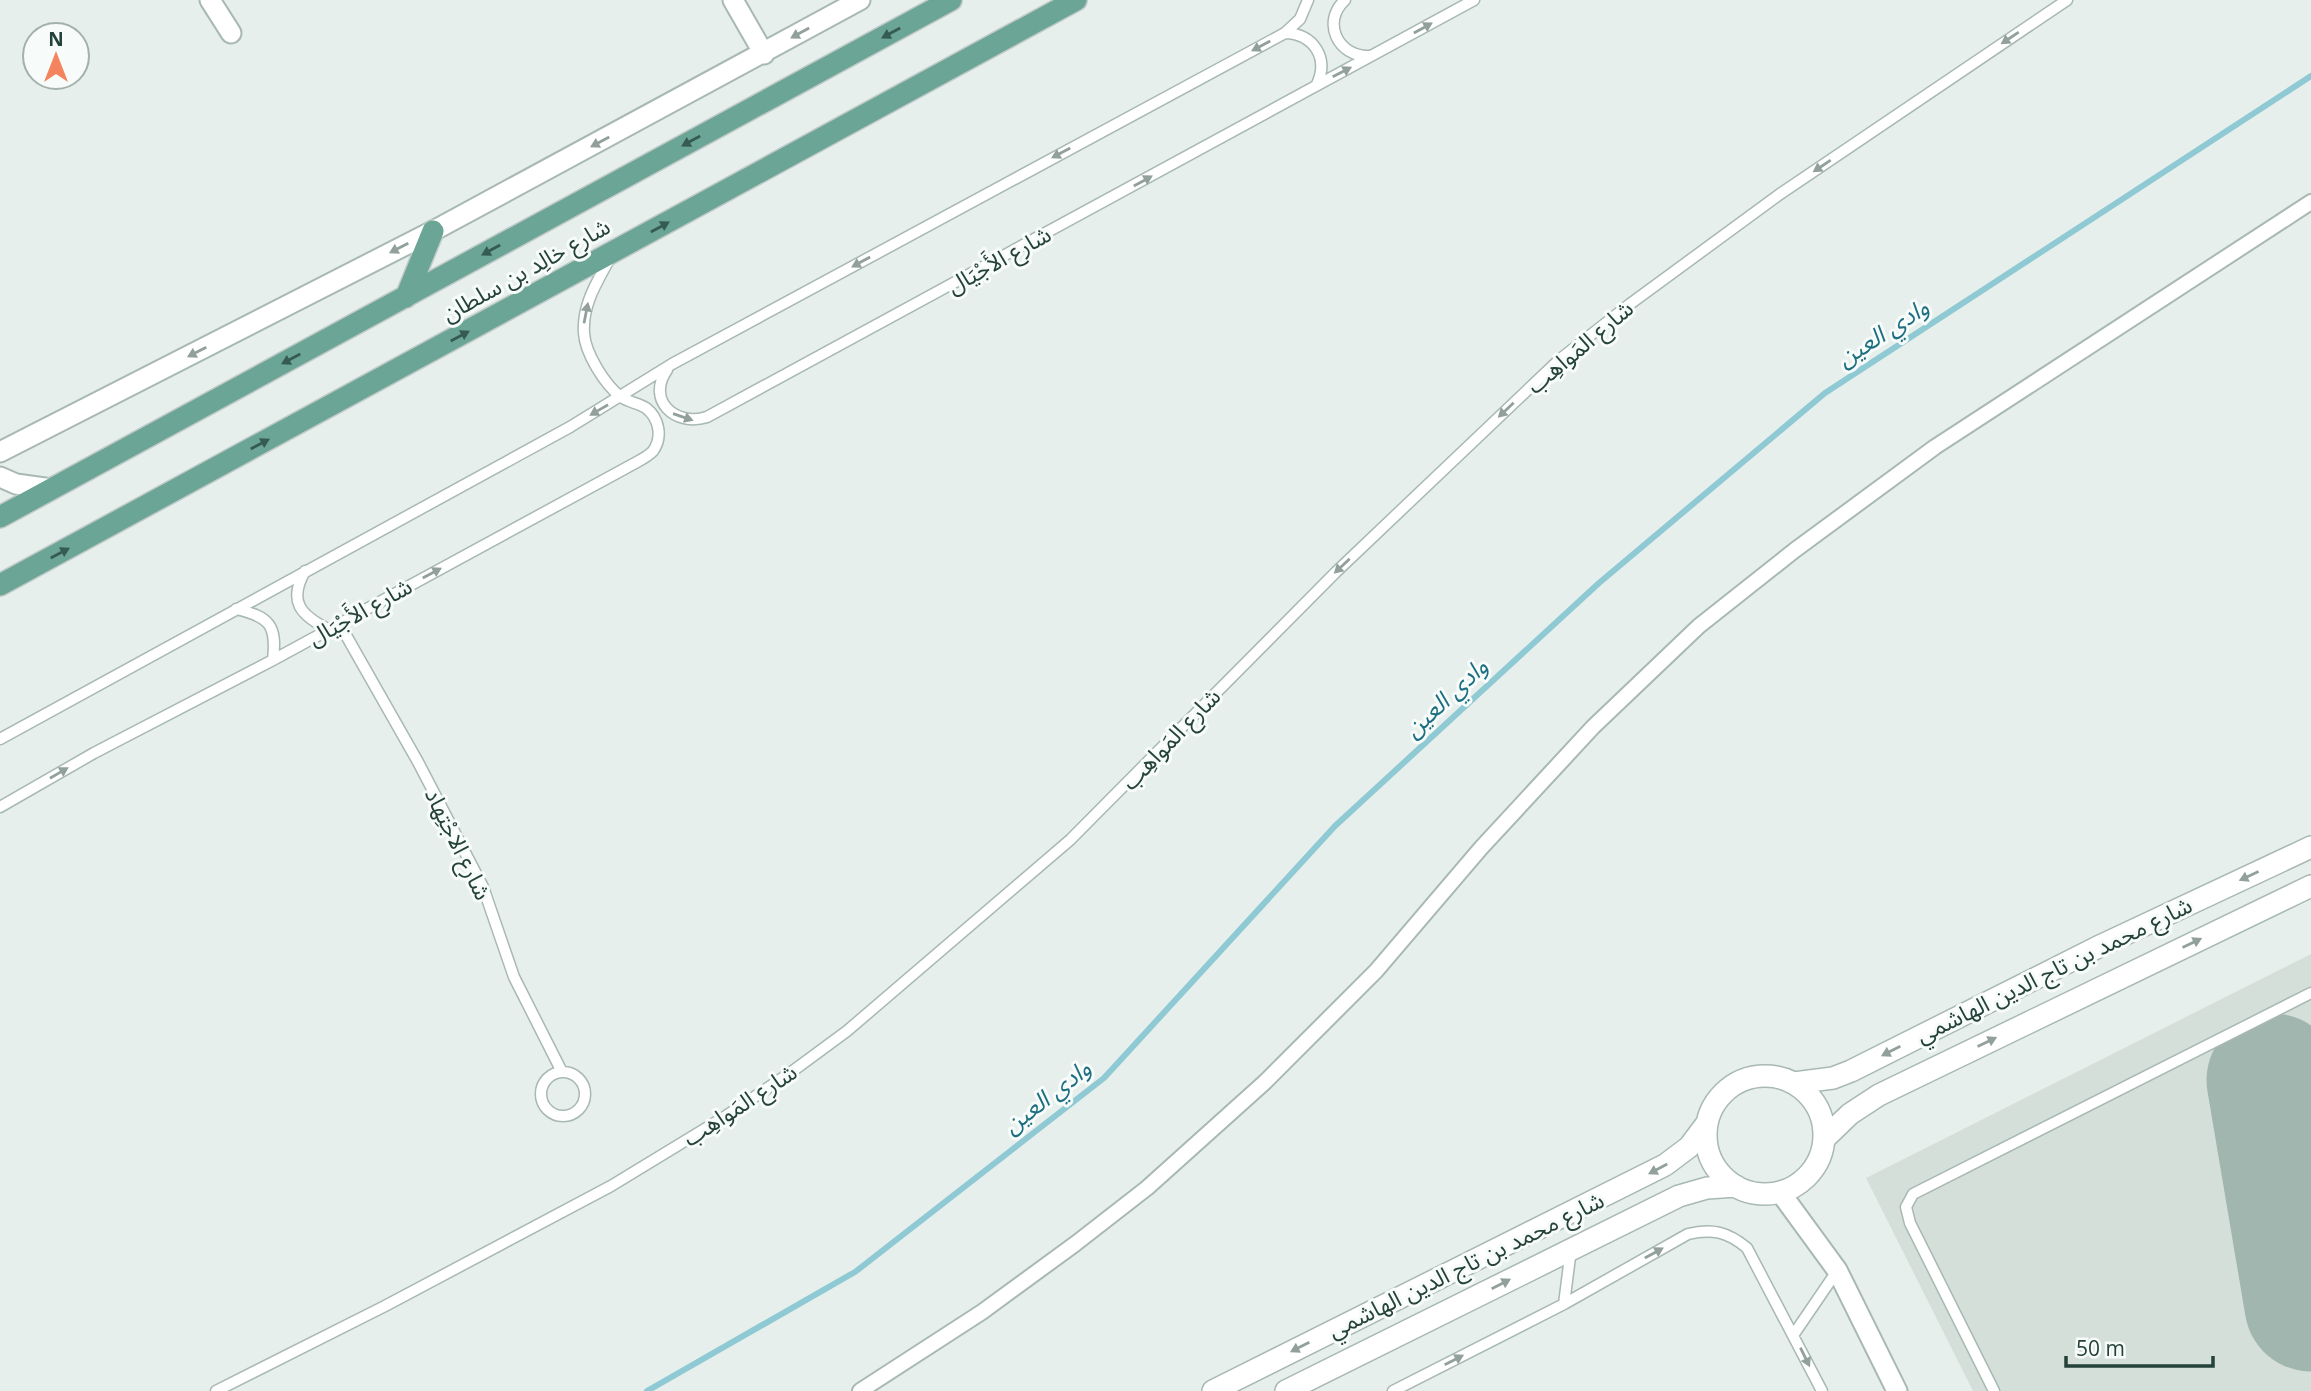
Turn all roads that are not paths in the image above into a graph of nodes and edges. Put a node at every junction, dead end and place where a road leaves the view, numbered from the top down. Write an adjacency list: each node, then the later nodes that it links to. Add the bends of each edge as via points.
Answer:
1 (210, 0): 10 (street)
2 (733, 0): 12 (street)
3 (860, 0): 12 (street, one-way to 12)
4 (951, 0): 18 (main road, شارع خالِد بن سلطان, one-way to 18)
5 (1076, 0): 17 (main road, شارع خالِد بن سلطان, one-way to 5)
6 (1308, 0): 11 (lane, via 1300,19)
7 (1345, 0): 13 (lane, via 1335,12 1334,35 1349,53)
8 (1474, 0): 13 (lane, شارع الأَجْيَال, one-way to 8)
9 (2067, 0): 46 (lane, شارع المَواهِب, one-way to 46, via 1780,194 1559,360 1336,572 1070,841 847,1031 726,1116 611,1186)
10 (231, 33)
11 (1285, 33): 14 (lane, via 1306,38 1320,54 1321,75); 19 (lane, one-way to 19)
12 (764, 54): 16 (street, one-way to 16)
13 (1372, 56): 14 (lane, شارع الأَجْيَال, one-way to 13)
14 (1316, 85): 19 (lane, شارع الأَجْيَال, one-way to 14, via 660,384 665,406 684,420 707,417)
15 (2311, 202): 47 (street, via 1935,447 1699,626 1592,727 1376,971 1265,1082 1147,1188 1076,1244)
16 (433, 231): 18 (main road); 21 (street, one-way to 21)
17 (613, 252): 20 (lane, شارع الأَجْيَال, one-way to 17, via 587,351 583,320); 26 (main road, شارع خالِد بن سلطان, one-way to 17)
18 (407, 297): 23 (main road, شارع خالِد بن سلطان, one-way to 23)
19 (672, 364): 20 (lane)
20 (622, 397): 25 (lane, one-way to 25); 28 (lane, شارع الأَجْيَال, one-way to 20, via 652,453 659,440 654,416)
21 (0, 452)
22 (0, 477): 23 (street)
23 (52, 489): 24 (main road, شارع خالِد بن سلطان)
24 (0, 517)
25 (305, 571): 27 (lane); 29 (lane, via 297,586 297,601 303,614)
26 (0, 585)
27 (236, 609): 30 (lane, via 268,621 274,638); 31 (lane)
28 (339, 623): 29 (lane, شارع الأَجْيَال); 36 (lane, شارع الاجْتِهاد, via 482,887 514,977)
29 (328, 629): 30 (lane, شارع الأَجْيَال)
30 (272, 660): 32 (lane, شارع الأَجْيَال, one-way to 30)
31 (0, 739)
32 (0, 807)
33 (2311, 847): 37 (street, شارع محمد بن تاج الدين الهاشمي, one-way to 37, via 1851,1071)
34 (2311, 886): 39 (street, شارع محمد بن تاج الدين الهاشمي, one-way to 34, via 1879,1095)
35 (2311, 993): 53 (lane, via 1913,1194 1906,1207 1910,1223)
36 (562, 1072): 36 (lane, شارع الاجْتِهاد, via 545,1082 542,1100 555,1115 564,1116 581,1107 585,1088 572,1074)
37 (1794, 1083): 38 (street, via 1768,1076 1740,1081 1719,1098); 39 (street, via 1814,1101)
38 (1707, 1123): 40 (street, via 1709,1153 1720,1172); 48 (street, شارع محمد بن تاج الدين الهاشمي, one-way to 48, via 1689,1147 1665,1165)
39 (1824, 1139): 41 (street, via 1815,1167 1806,1178)
40 (1736, 1186): 41 (street, via 1758,1193); 42 (street, شارع محمد بن تاج الدين الهاشمي, via 1679,1196)
41 (1780, 1192): 43 (street)
42 (1571, 1250): 44 (lane); 49 (street, شارع محمد بن تاج الدين الهاشمي, one-way to 42)
43 (1837, 1270): 45 (lane); 52 (street)
44 (1564, 1304): 45 (lane, one-way to 45, via 1688,1234 1720,1231 1747,1248); 50 (lane, one-way to 44)
45 (1794, 1334): 51 (lane, one-way to 51)
46 (216, 1391)
47 (860, 1391)
48 (1213, 1391)
49 (1286, 1391)
50 (1393, 1391)
51 (1822, 1391)
52 (1897, 1391)
53 (1994, 1391)

